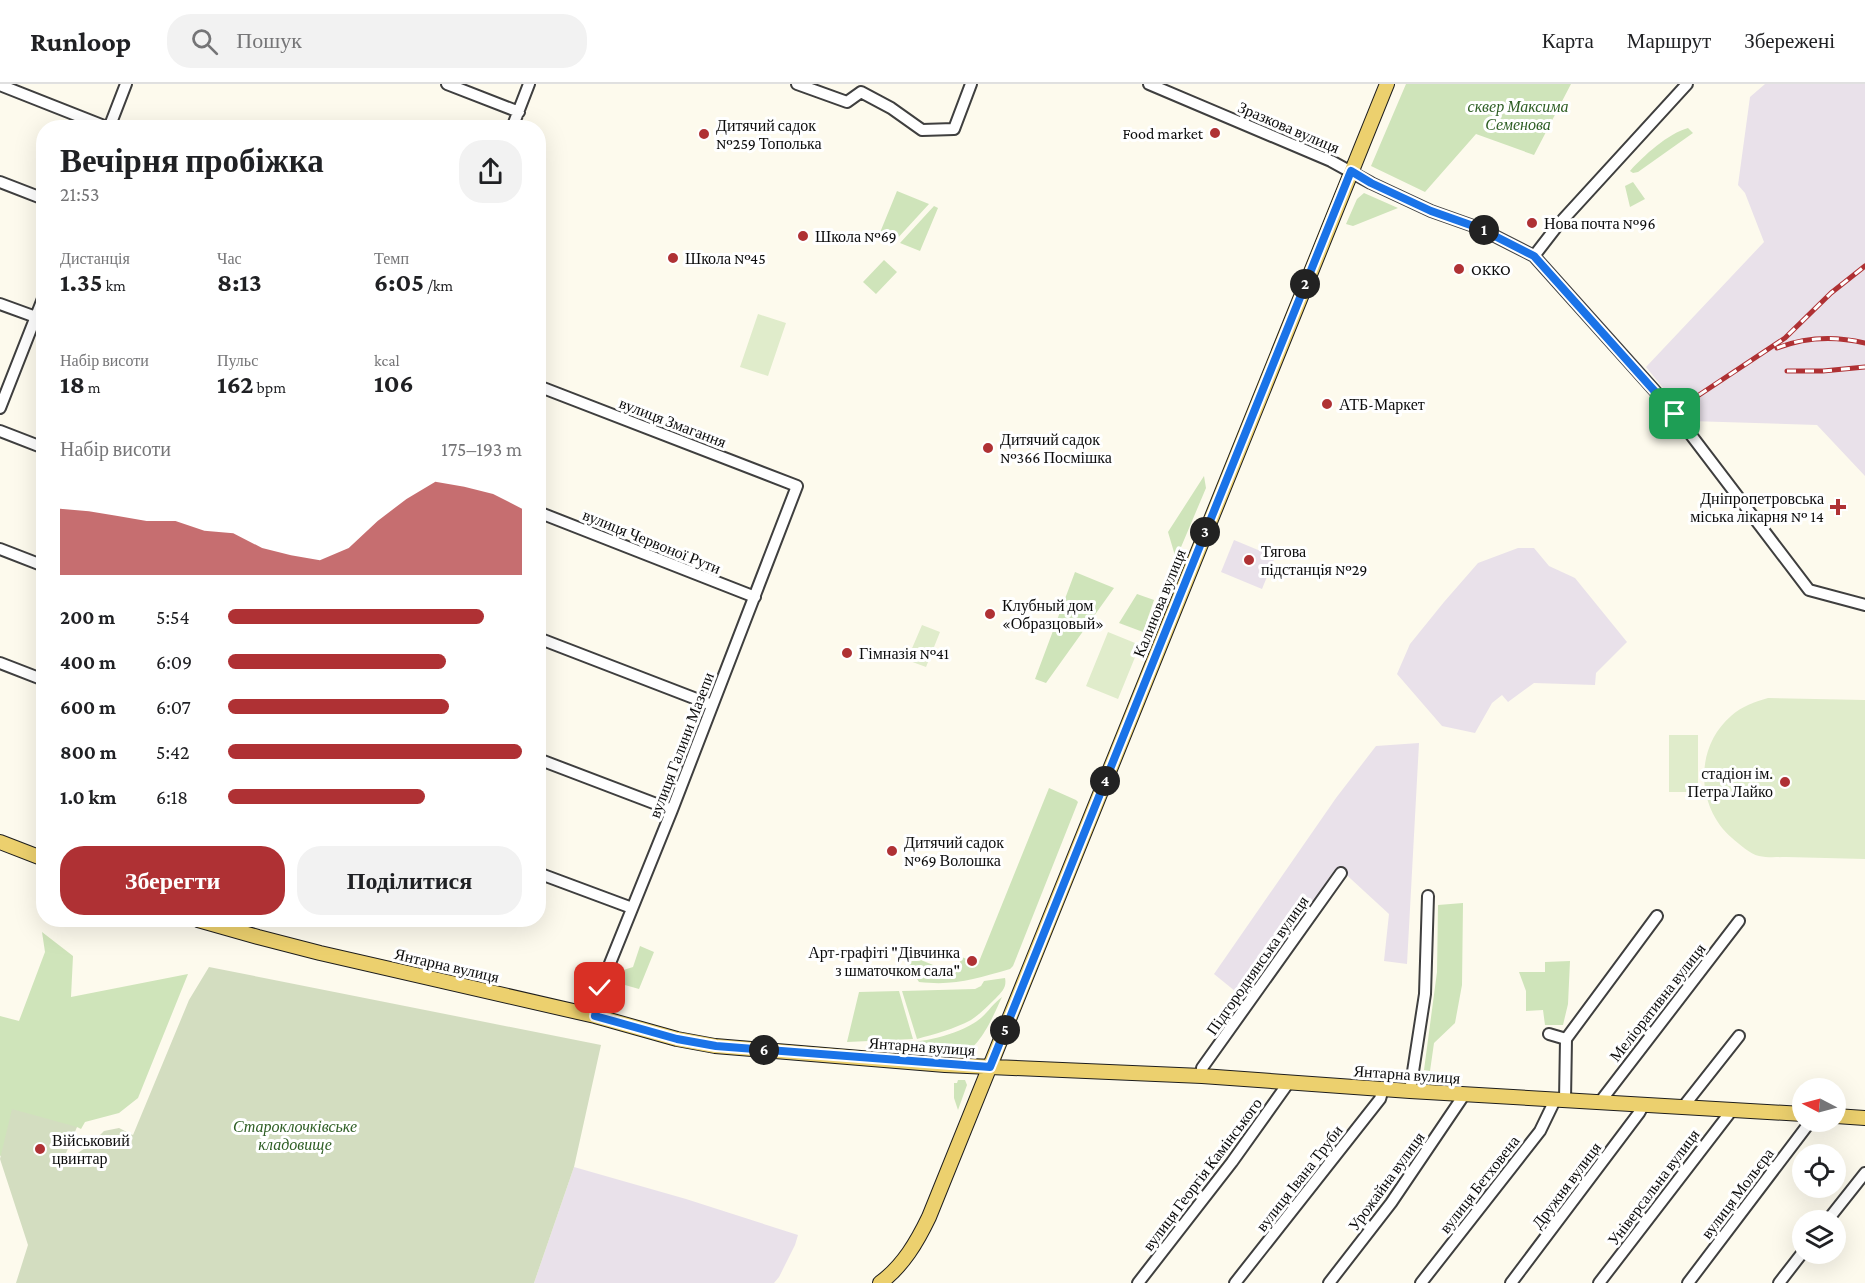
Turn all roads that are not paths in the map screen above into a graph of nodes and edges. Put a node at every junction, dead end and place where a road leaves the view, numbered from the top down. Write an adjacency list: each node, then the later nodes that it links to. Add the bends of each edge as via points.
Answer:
1 (126, 84): 12 (street)
2 (447, 84): 10 (street)
3 (529, 84): 10 (street)
4 (797, 84): 5 (street, via 847,102 861,92 922,130 954,129)
5 (971, 84)
6 (1149, 84): 14 (street, Зразкова вулиця)
7 (1387, 84): 14 (main road, Калинова вулиця)
8 (1687, 84): 17 (street, via 1557,225)
9 (0, 85): 11 (street)
10 (519, 112): 13 (street)
11 (89, 120)
12 (112, 120)
13 (516, 120)
14 (1351, 171): 17 (street, Зразкова вулиця); 50 (main road, Калинова вулиця)
15 (0, 182): 16 (street)
16 (36, 196)
17 (1534, 256): 30 (street, via 1672,410 1809,590)
18 (0, 304): 19 (street)
19 (36, 318)
20 (36, 326): 22 (street)
21 (546, 389): 25 (street, вулиця Змагання)
22 (0, 408)
23 (0, 431): 24 (street)
24 (36, 445)
25 (797, 486): 29 (street, вулиця Галини Мазепи)
26 (546, 515): 29 (street, вулиця Червоної Рути)
27 (0, 549): 28 (street)
28 (36, 563)
29 (754, 597): 34 (street, вулиця Галини Мазепи)
30 (1865, 605)
31 (546, 641): 34 (street)
32 (0, 663): 33 (street)
33 (36, 677)
34 (712, 705): 36 (street, вулиця Галини Мазепи)
35 (546, 762): 36 (street)
36 (672, 810): 42 (street, вулиця Галини Мазепи)
37 (0, 842): 38 (main road)
38 (36, 857)
39 (1341, 873): 51 (street, Підгороднянська вулиця, via 1202,1068)
40 (546, 876): 42 (street)
41 (1428, 896): 54 (street, via 1425,994)
42 (632, 908): 46 (street, вулиця Галини Мазепи, via 598,993)
43 (1657, 916): 49 (street)
44 (1739, 921): 57 (street, Меліоративна вулиця)
45 (231, 927): 46 (main road, Янтарна вулиця, via 320,953)
46 (595, 1016): 50 (main road, Янтарна вулиця, via 716,1046)
47 (1549, 1034): 49 (street)
48 (1739, 1036): 59 (street)
49 (1566, 1039): 56 (street)
50 (990, 1067): 51 (main road, Янтарна вулиця); 68 (main road, Калинова вулиця, via 920,1237)
51 (1202, 1076): 52 (main road, Янтарна вулиця)
52 (1289, 1082): 53 (main road, Янтарна вулиця); 69 (street, вулиця Георгія Камінського)
53 (1383, 1089): 54 (main road, Янтарна вулиця); 70 (street, вулиця Івана Труби, via 1380,1099)
54 (1410, 1091): 55 (main road, Янтарна вулиця)
55 (1464, 1095): 56 (main road, Янтарна вулиця); 71 (street, Урожайна вулиця, via 1391,1203)
56 (1560, 1100): 57 (main road, Янтарна вулиця); 72 (street, вулиця Бетховена)
57 (1600, 1102): 58 (main road, Янтарна вулиця)
58 (1644, 1104): 59 (main road, Янтарна вулиця); 73 (street, Дружня вулиця)
59 (1683, 1107): 60 (main road, Янтарна вулиця)
60 (1732, 1110): 61 (main road, Янтарна вулиця); 74 (street, Універсальна вулиця)
61 (1792, 1113)
62 (1846, 1117): 63 (main road)
63 (1865, 1118)
64 (1802, 1132): 75 (street, вулиця Мольєра)
65 (1865, 1173): 66 (street)
66 (1836, 1210)
67 (1794, 1264): 76 (street)
68 (880, 1283)
69 (1138, 1283)
70 (1235, 1283)
71 (1329, 1283)
72 (1421, 1283)
73 (1510, 1283)
74 (1599, 1283)
75 (1688, 1283)
76 (1779, 1283)

